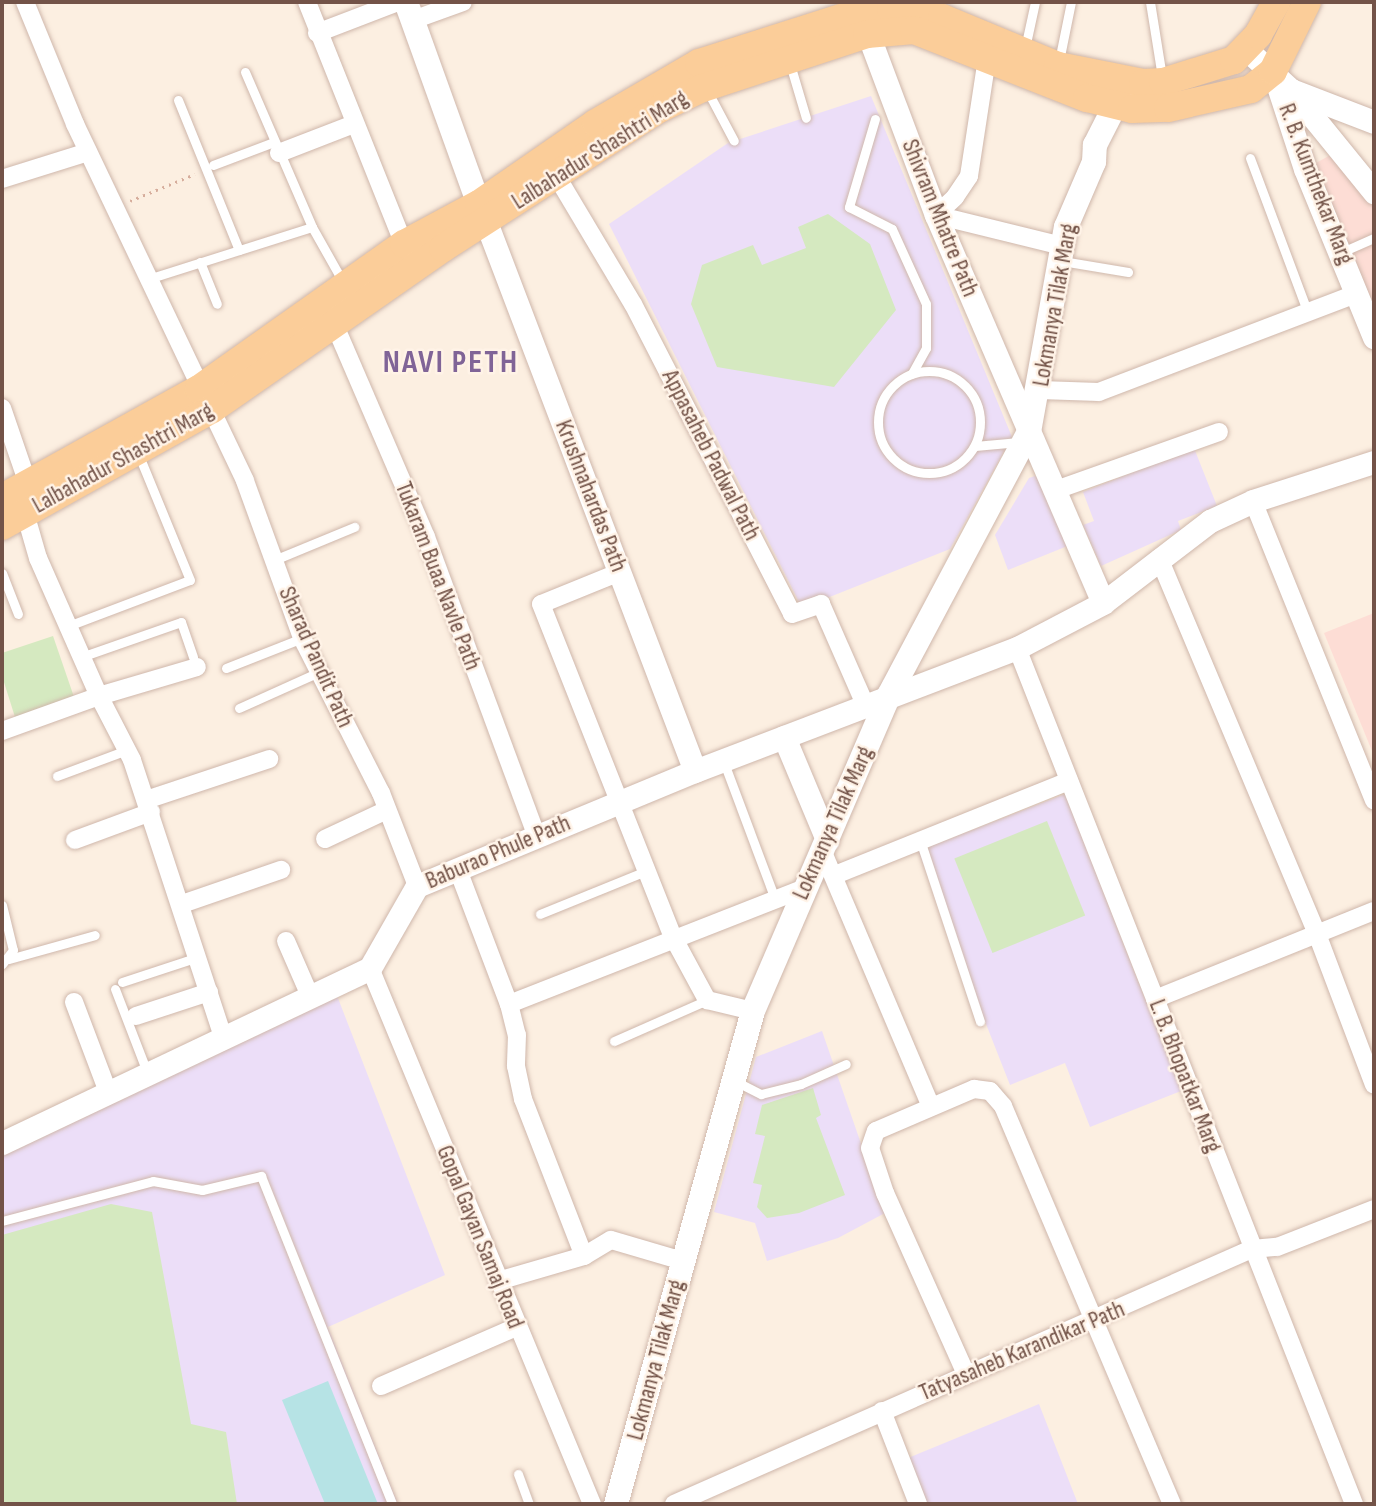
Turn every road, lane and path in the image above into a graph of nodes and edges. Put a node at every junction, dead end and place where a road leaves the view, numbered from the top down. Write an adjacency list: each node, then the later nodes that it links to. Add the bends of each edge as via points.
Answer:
1 (25, 2): 30 (street, Sharad Pandit Path)
2 (307, 2): 12 (street)
3 (463, 2): 9 (street)
4 (1035, 2): 14 (lane)
5 (1071, 2): 17 (lane)
6 (1150, 2): 21 (lane)
7 (1276, 2): 13 (main road)
8 (1307, 2): 19 (main road)
9 (406, 8): 12 (street); 39 (main road)
10 (929, 8): 11 (main road, Lalbahadur Shashtri Marg); 14 (main road, Lalbahadur Shashtri Marg)
11 (861, 16): 15 (main road, Lalbahadur Shashtri Marg); 16 (main road, Lalbahadur Shashtri Marg, via 914,30); 39 (main road, Lalbahadur Shashtri Marg, via 699,63 596,123); 40 (street, Shivram Mhatre Path)
12 (317, 33): 26 (street)
13 (1247, 50): 19 (street); 21 (main road, Lalbahadur Shashtri Marg, via 1221,66)
14 (1024, 53): 17 (main road, Lalbahadur Shashtri Marg)
15 (788, 59): 20 (main road, Lalbahadur Shashtri Marg); 23 (lane)
16 (987, 59): 21 (main road, Lalbahadur Shashtri Marg, via 1054,87); 40 (street, via 969,176)
17 (1058, 66): 21 (main road, Lalbahadur Shashtri Marg)
18 (245, 72): 28 (lane)
19 (1282, 80): 21 (main road, Lalbahadur Shashtri Marg, via 1168,108); 25 (street); 29 (street); 33 (street, R. B. Kumthekar Marg)
20 (706, 87): 27 (lane); 35 (main road, Lalbahadur Shashtri Marg, via 659,109)
21 (1136, 92): 45 (main road, Lokmanya Tilak Marg, via 1110,153 1094,162 1074,202)
22 (177, 100): 34 (lane)
23 (806, 117)
24 (875, 119): 56 (lane, via 849,207 892,229 926,304 926,348)
25 (1374, 122)
26 (354, 124): 28 (street); 43 (street)
27 (734, 141)
28 (277, 147): 32 (lane); 41 (lane)
29 (1335, 147): 33 (street, via 1313,155); 37 (street)
30 (88, 152): 36 (street); 38 (street, Sharad Pandit Path)
31 (1250, 158): 53 (lane)
32 (213, 165)
33 (1305, 169): 46 (street, R. B. Kumthekar Marg)
34 (204, 171): 38 (path); 44 (lane)
35 (556, 175): 39 (main road, Lalbahadur Shashtri Marg); 85 (street, Appasaheb Padwal Path, via 633,304 792,614 821,604)
36 (2, 178)
37 (1374, 192)
38 (114, 207): 49 (street, Sharad Pandit Path)
39 (482, 213): 43 (main road, Lalbahadur Shashtri Marg); 54 (main road, Lalbahadur Shashtri Marg); 72 (street, Krushnahardas Path)
40 (936, 215): 45 (street); 61 (street, Shivram Mhatre Path)
41 (312, 227): 44 (lane); 50 (lane)
42 (1374, 238): 46 (lane)
43 (404, 244): 50 (main road, Lalbahadur Shashtri Marg)
44 (239, 250): 47 (lane)
45 (1061, 253): 48 (lane); 57 (main road, Lokmanya Tilak Marg)
46 (1342, 253): 51 (street, R. B. Kumthekar Marg)
47 (200, 262): 49 (lane); 52 (lane)
48 (1128, 272)
49 (148, 279): 58 (street, Sharad Pandit Path)
50 (344, 283): 58 (main road, Lalbahadur Shashtri Marg)
51 (1358, 293): 53 (street); 55 (street, R. B. Kumthekar Marg)
52 (218, 304)
53 (1308, 313): 57 (street, via 1099,392)
54 (333, 321): 58 (main road, Lalbahadur Shashtri Marg); 99 (street, Tukaram Buaa Navle Path, via 426,537)
55 (1374, 337)
56 (912, 373): 62 (lane, via 947,373 973,396 980,429); 62 (lane, via 892,387 879,408 877,425 890,456 903,467 935,474 965,460)
57 (1040, 390): 61 (main road, Lokmanya Tilak Marg)
58 (205, 399): 63 (main road, Lalbahadur Shashtri Marg); 65 (main road, Lalbahadur Shashtri Marg); 71 (street, Sharad Pandit Path)
59 (2, 408): 65 (street)
60 (1219, 432): 66 (street)
61 (1026, 437): 62 (lane); 66 (street, Shivram Mhatre Path); 83 (main road, Lokmanya Tilak Marg)
62 (975, 446)
63 (136, 451): 68 (main road, Lalbahadur Shashtri Marg); 76 (lane, via 190,580)
64 (1374, 462): 67 (street, Baburao Phule Path)
65 (28, 484): 68 (main road, Lalbahadur Shashtri Marg)
66 (1056, 490): 74 (street, Shivram Mhatre Path)
67 (1253, 501): 70 (street, Baburao Phule Path, via 1210,521); 95 (street)
68 (9, 512): 76 (street, via 38,558)
69 (354, 527): 71 (lane)
70 (1159, 558): 74 (street, Baburao Phule Path); 115 (street)
71 (274, 560): 77 (street, Sharad Pandit Path)
72 (620, 572): 92 (street, Krushnahardas Path); 96 (street, via 541,604)
73 (2, 573): 75 (lane)
74 (1103, 603): 78 (street, Baburao Phule Path)
75 (18, 614)
76 (68, 626): 79 (street)
77 (302, 638): 81 (lane); 82 (street, Sharad Pandit Path)
78 (1017, 648): 83 (street, Baburao Phule Path); 94 (street, L. B. Bhopatkar Marg)
79 (81, 657): 80 (lane, via 181,622); 84 (street)
80 (195, 662): 84 (street)
81 (226, 668)
82 (319, 672): 86 (lane); 98 (street, Sharad Pandit Path)
83 (889, 695): 85 (street, Baburao Phule Path); 103 (main road, Lokmanya Tilak Marg)
84 (99, 696): 87 (street); 89 (street)
85 (865, 704): 88 (street, Baburao Phule Path)
86 (239, 708)
87 (2, 731)
88 (784, 737): 91 (street, Baburao Phule Path); 103 (street)
89 (127, 750): 93 (lane); 97 (street)
90 (269, 759): 97 (street)
91 (723, 760): 92 (street, Baburao Phule Path); 110 (lane)
92 (695, 771): 96 (street, Baburao Phule Path)
93 (57, 776)
94 (1069, 781): 102 (street); 124 (street, L. B. Bhopatkar Marg)
95 (1374, 801)
96 (617, 802): 99 (street, Baburao Phule Path); 106 (street)
97 (148, 806): 101 (street); 111 (street)
98 (387, 810): 100 (street); 108 (street, Sharad Pandit Path)
99 (536, 835): 105 (street, Baburao Phule Path)
100 (325, 839)
101 (75, 840)
102 (920, 841): 107 (street); 130 (lane)
103 (824, 845): 107 (street); 109 (main road, Lokmanya Tilak Marg)
104 (281, 870): 111 (street)
105 (458, 870): 108 (street, Baburao Phule Path); 127 (street)
106 (646, 871): 114 (lane); 117 (street)
107 (835, 875): 138 (street)
108 (417, 886): 121 (street, Baburao Phule Path)
109 (805, 888): 110 (street); 128 (main road, Lokmanya Tilak Marg)
110 (775, 899): 117 (street)
111 (182, 904): 119 (street)
112 (2, 905): 120 (lane, via 13,950)
113 (1374, 911): 115 (street)
114 (540, 914)
115 (1317, 934): 124 (street); 136 (street)
116 (95, 935): 120 (lane)
117 (673, 937): 125 (street); 127 (street)
118 (286, 941): 123 (street)
119 (198, 957): 122 (street); 134 (lane, via 118,985)
120 (5, 961)
121 (370, 968): 123 (street); 145 (street, Gopal Gayan Samaj Road)
122 (209, 992): 129 (street); 131 (street)
123 (310, 996): 131 (street)
124 (1155, 999): 142 (street, L. B. Bhopatkar Marg)
125 (707, 1000): 128 (street); 132 (lane)
126 (74, 1002): 137 (street)
127 (509, 1004): 143 (street, via 523,1099)
128 (753, 1011): 135 (main road, Lokmanya Tilak Marg)
129 (136, 1016)
130 (980, 1021)
131 (223, 1037): 134 (street)
132 (614, 1041)
133 (846, 1064): 135 (lane, via 801,1084 761,1094)
134 (147, 1072): 137 (street)
135 (732, 1080): 144 (main road, Lokmanya Tilak Marg)
136 (1374, 1085)
137 (108, 1092): 139 (street)
138 (931, 1107): 146 (street, via 974,1089 990,1091 1003,1106); 148 (street, via 876,1130 870,1149 899,1227)
139 (2, 1143)
140 (1374, 1209): 142 (street, Tatyasaheb Karandikar Path, via 1277,1247)
141 (2, 1221): 153 (lane, via 153,1181 202,1190 261,1176)
142 (1252, 1249): 146 (street, Tatyasaheb Karandikar Path); 159 (street, L. B. Bhopatkar Marg)
143 (584, 1256): 144 (street, via 611,1240); 145 (street)
144 (683, 1261): 156 (main road, Lokmanya Tilak Marg)
145 (498, 1281): 147 (street, Gopal Gayan Samaj Road)
146 (1091, 1322): 148 (street, Tatyasaheb Karandikar Path); 158 (street)
147 (516, 1327): 149 (street); 155 (street, Gopal Gayan Samaj Road)
148 (966, 1374): 150 (street, Tatyasaheb Karandikar Path)
149 (381, 1386)
150 (881, 1411): 152 (street, Tatyasaheb Karandikar Path); 157 (street)
151 (518, 1474): 154 (lane)
152 (680, 1503)
153 (392, 1504)
154 (528, 1504)
155 (592, 1504)
156 (616, 1504)
157 (918, 1504)
158 (1172, 1504)
159 (1354, 1504)

